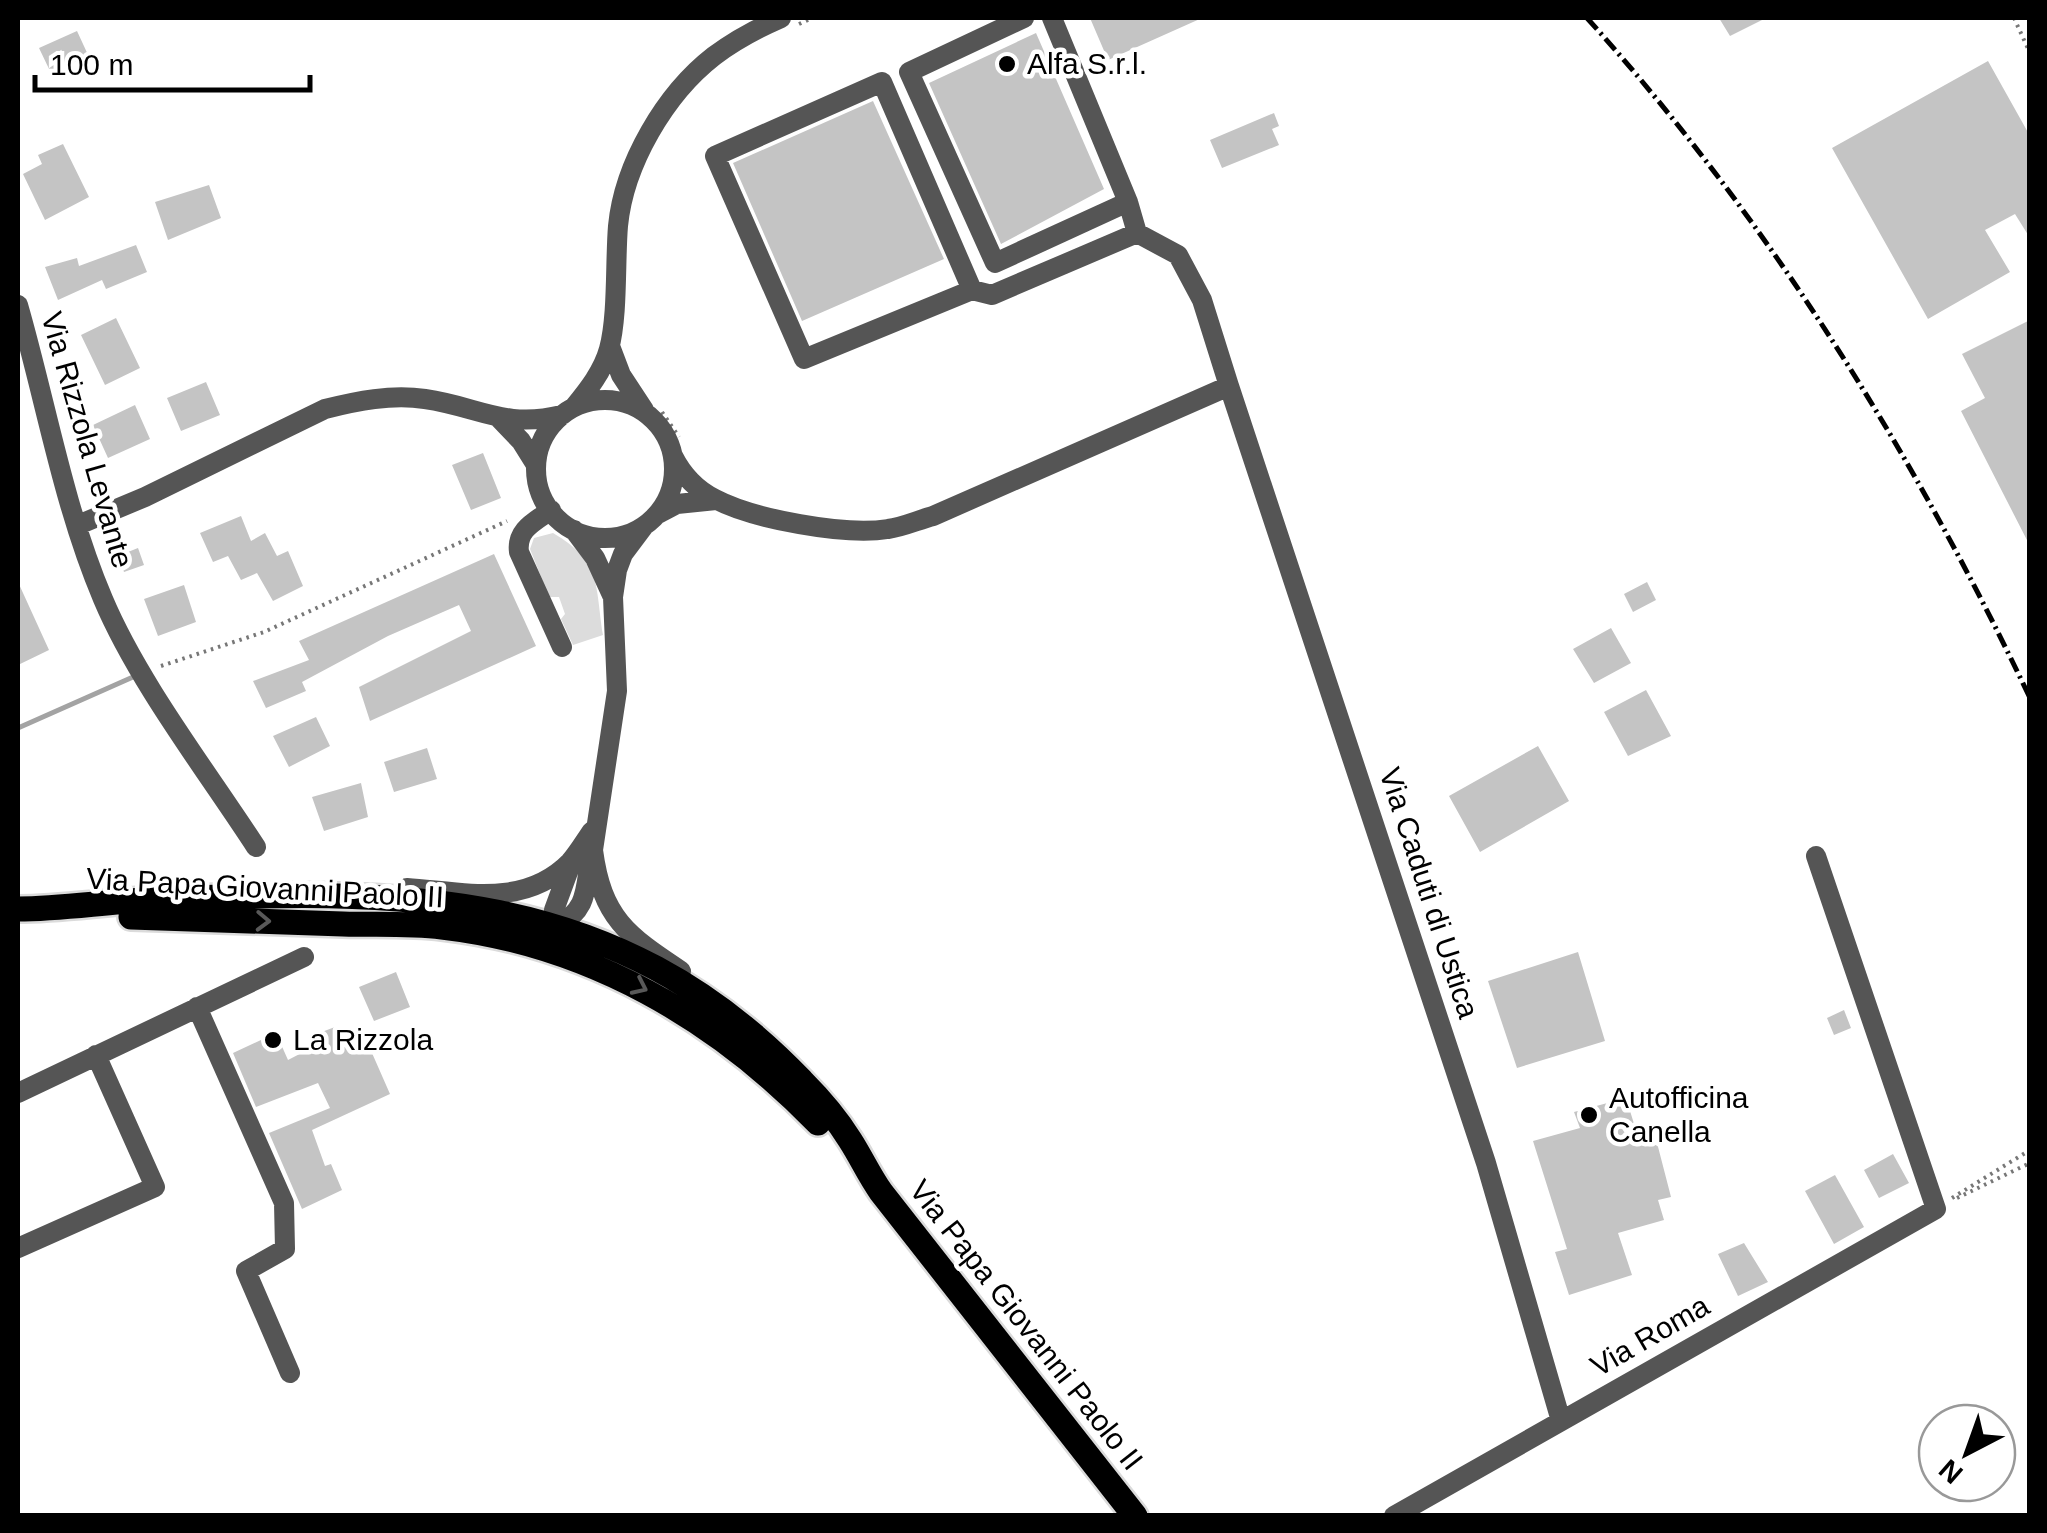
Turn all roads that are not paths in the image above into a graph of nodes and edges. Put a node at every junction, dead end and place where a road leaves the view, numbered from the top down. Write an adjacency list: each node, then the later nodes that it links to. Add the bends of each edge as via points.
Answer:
1 (1024, 18): 6 (street, via 909,72 994,263)
2 (1052, 18): 4 (street)
3 (789, 21): 10 (street, via 714,56 654,127 618,220)
4 (1128, 202): 5 (street); 6 (street)
5 (1138, 233): 7 (street); 11 (street, Via Caduti di Ustica, via 1178,255 1202,300)
6 (1010, 255): 7 (street)
7 (1022, 282): 8 (street, via 992,295)
8 (972, 290): 8 (street, via 804,358 715,156 882,82)
9 (18, 305): 20 (street, Via Rizzola Levante)
10 (610, 346): 12 (street, via 597,376); 13 (street, via 636,402)
11 (1229, 386): 17 (street, via 933,516 888,529 784,521); 39 (street, Via Caduti di Ustica, via 1486,1163)
12 (568, 411): 13 (street, via 604,400); 14 (street, via 539,420); 16 (street, via 543,439)
13 (655, 413): 15 (street)
14 (498, 417): 16 (street); 20 (street, via 423,399 341,405)
15 (678, 452): 17 (street, via 680,470); 19 (street, via 673,481)
16 (536, 465): 18 (street)
17 (716, 500): 19 (street, via 676,504)
18 (551, 510): 21 (street); 23 (street, via 517,541)
19 (651, 520): 21 (street, via 603,538); 22 (street, via 624,554)
20 (78, 525): 25 (street, Via Rizzola Levante, via 103,599 143,672)
21 (572, 529): 22 (street)
22 (613, 597): 24 (street, via 617,691 603,796)
23 (562, 647)
24 (586, 846): 27 (street, Via Papa Giovanni Paolo II, via 553,877 523,891 486,896 368,888); 30 (street, via 554,910); 34 (street, Via Papa Giovanni Paolo II, via 620,925 764,1029 782,1048)
25 (256, 847)
26 (1816, 856): 39 (street, Via Roma, via 1936,1209)
27 (338, 897): 29 (main road, Via Papa Giovanni Paolo II, via 144,900); 30 (main road, Via Papa Giovanni Paolo II, via 499,910)
28 (18, 909): 29 (main road, Via Papa Giovanni Paolo II)
29 (61, 909): 30 (main road, Via Papa Giovanni Paolo II, one-way to 30)
30 (554, 939): 34 (main road, Via Papa Giovanni Paolo II, via 626,952 698,990); 36 (main road, Via Papa Giovanni Paolo II, one-way to 36, via 661,997 731,1045)
31 (304, 956): 32 (street)
32 (197, 1008): 33 (street); 38 (street, via 284,1203 286,1249 246,1271)
33 (96, 1055): 35 (street); 37 (street, via 155,1187)
34 (788, 1067): 36 (main road, Via Papa Giovanni Paolo II, via 849,1138)
35 (18, 1092)
36 (868, 1174): 40 (main road, Via Papa Giovanni Paolo II)
37 (18, 1248)
38 (290, 1372)
39 (1561, 1422): 41 (street, Via Roma)
40 (1135, 1516)
41 (1394, 1516)

